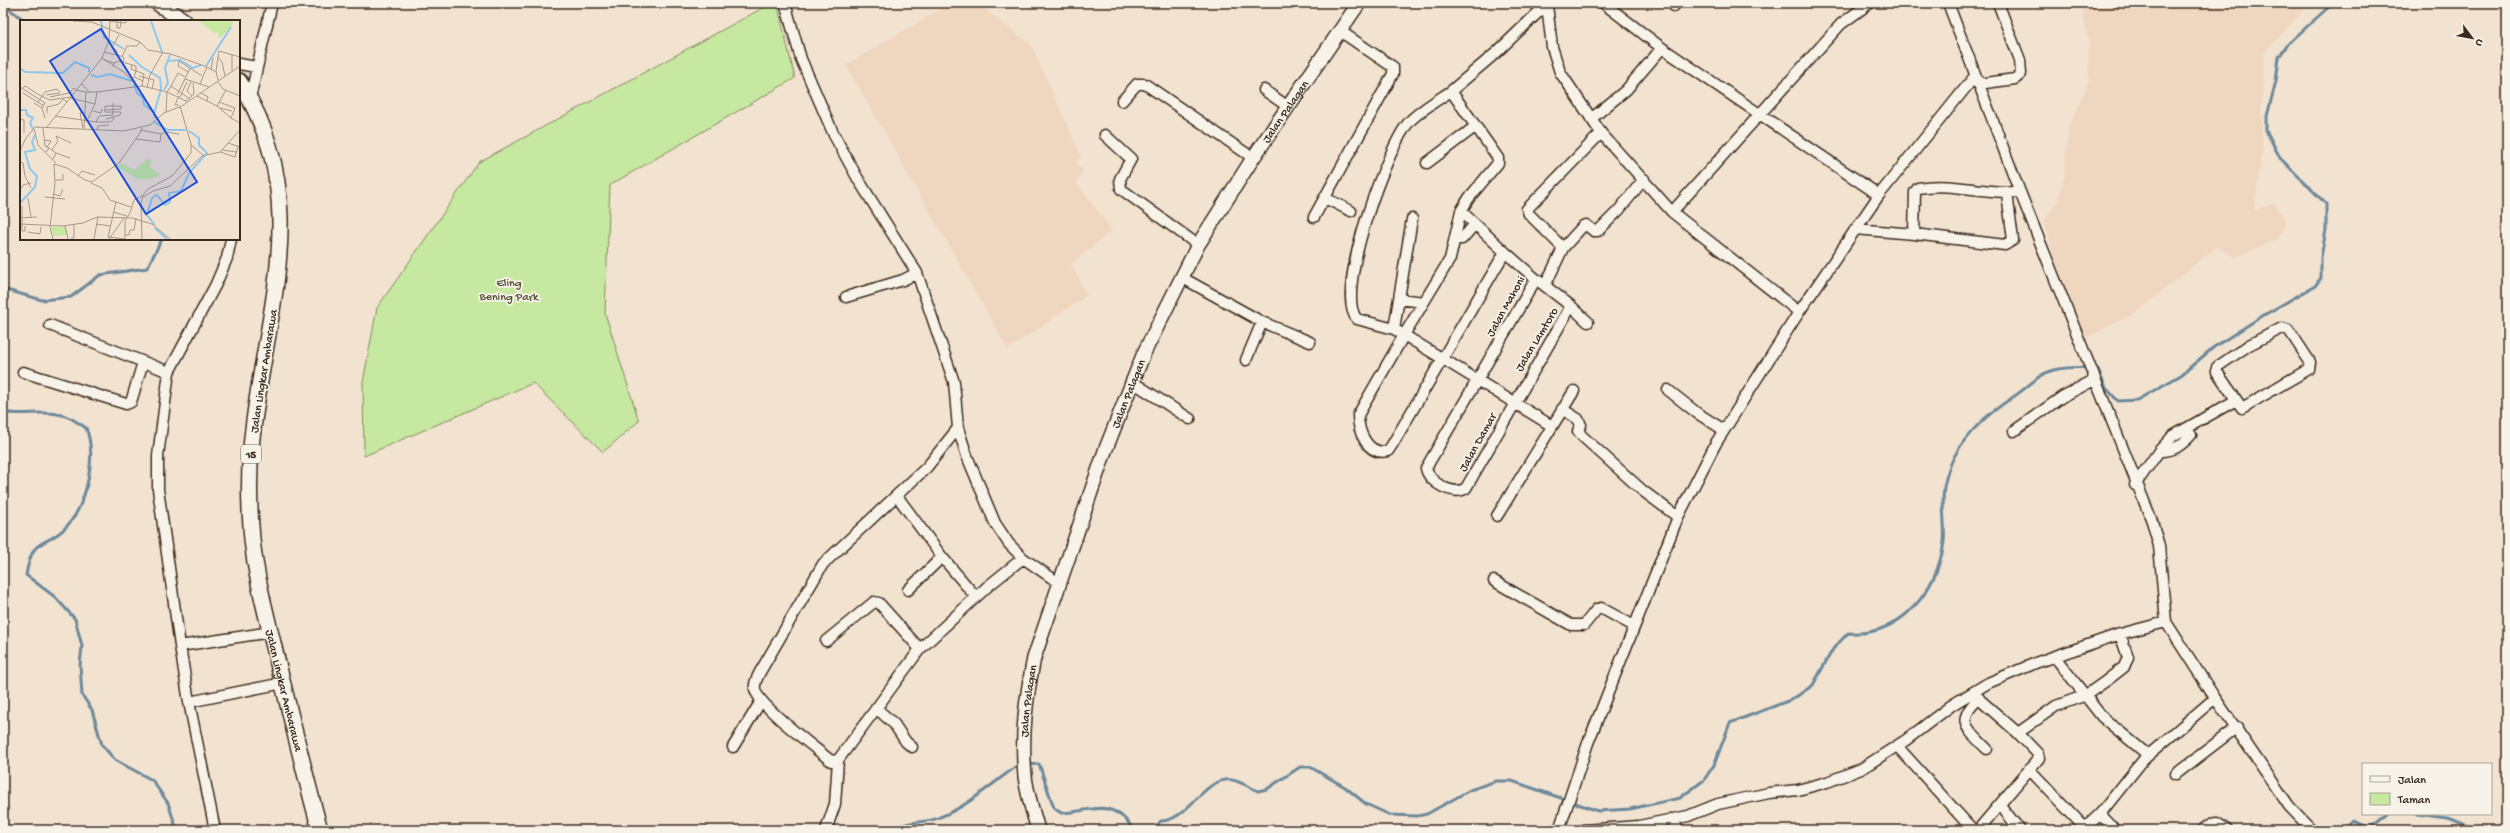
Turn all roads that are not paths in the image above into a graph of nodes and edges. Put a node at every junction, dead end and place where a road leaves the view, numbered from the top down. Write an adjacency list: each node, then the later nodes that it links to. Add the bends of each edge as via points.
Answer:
1 (158, 3): 10 (highway)
2 (272, 3): 14 (street)
3 (786, 3): 47 (street, via 801,59 834,135 858,179)
4 (1359, 3): 11 (main road, Jalan Palagan)
5 (1603, 3): 12 (street)
6 (1870, 3): 22 (street, via 1841,24)
7 (1948, 3): 15 (street)
8 (1998, 3): 15 (street, via 2020,60 2021,74 2015,78)
9 (1548, 4): 18 (street, via 1497,52); 23 (street, via 1552,47 1560,72)
10 (183, 20)
11 (1340, 31): 21 (main road, Jalan Palagan); 33 (street, via 1393,67 1393,74)
12 (1662, 48): 22 (street); 23 (street, via 1626,90)
13 (240, 64): 14 (street)
14 (256, 67): 19 (street)
15 (1976, 80): 30 (street); 32 (street)
16 (240, 83): 19 (highway, Jalan Lingkar Ambarawa / 15)
17 (1264, 90): 21 (street)
18 (1451, 90): 24 (street); 59 (street, via 1410,122 1395,143 1365,220 1357,248 1351,308 1354,316 1357,320)
19 (246, 96): 93 (highway, Jalan Lingkar Ambarawa / 15, via 265,129 275,164 280,208 274,298 251,447 249,487 251,529)
20 (1122, 101): 27 (street, via 1137,84 1145,84)
21 (1287, 106): 27 (main road, Jalan Palagan)
22 (1761, 114): 32 (street); 36 (street)
23 (1591, 119): 25 (street)
24 (1476, 126): 28 (street); 35 (street, via 1498,158 1498,163 1469,198)
25 (1600, 133): 29 (street); 45 (street, via 1527,209)
26 (1105, 135): 44 (street, via 1131,159 1120,179 1121,189)
27 (1253, 158): 44 (main road, Jalan Palagan)
28 (1427, 163)
29 (1644, 179): 36 (street); 45 (street, via 1598,231 1585,225)
30 (2020, 192): 31 (street); 65 (street)
31 (2007, 193): 41 (street, via 1948,187 1918,188); 41 (street, via 2013,240 2010,243 2005,245)
32 (1879, 195): 40 (street)
33 (1325, 198): 34 (street); 37 (street)
34 (1351, 211)
35 (1462, 211): 39 (street, Jalan Mahoni); 42 (street)
36 (1672, 212): 55 (street)
37 (1314, 217)
38 (1412, 218): 52 (street)
39 (1475, 224): 42 (street, via 1462,239); 46 (street, Jalan Mahoni)
40 (1855, 229): 41 (street); 55 (street)
41 (1914, 234)
42 (1455, 239): 53 (street, via 1450,259)
43 (231, 240): 67 (street, via 227,258 218,278)
44 (1198, 245): 48 (main road, Jalan Palagan)
45 (1563, 248): 50 (street)
46 (1505, 252): 49 (street, Jalan Mahoni); 62 (street)
47 (917, 273): 51 (street, via 903,280); 77 (street, via 954,382)
48 (1181, 277): 56 (street); 68 (main road, Jalan Palagan)
49 (1536, 279): 50 (street, Jalan Lamtoro); 69 (street, Jalan Mahoni)
50 (1545, 286): 54 (street, Jalan Lamtoro)
51 (846, 297)
52 (1399, 299): 53 (street); 59 (street)
53 (1424, 302): 60 (street)
54 (1571, 306): 57 (street); 73 (street, Jalan Lamtoro)
55 (1799, 312): 78 (street)
56 (1262, 322): 61 (street); 63 (street)
57 (1588, 322)
58 (50, 325): 64 (street)
59 (1394, 329): 60 (street)
60 (1404, 335): 62 (street); 62 (street, via 1358,415 1361,433 1371,448 1388,451)
61 (1310, 342)
62 (1441, 358): 69 (street)
63 (1246, 360)
64 (143, 362): 66 (street, via 131,402 126,404); 67 (street)
65 (2091, 371): 79 (street); 80 (street)
66 (23, 372)
67 (169, 372): 96 (street, via 160,429 158,489)
68 (1131, 381): 75 (street); 88 (main road, Jalan Palagan)
69 (1478, 381): 73 (street); 81 (street, Jalan Mahoni, via 1426,468 1427,474 1436,482 1454,491)
70 (1668, 390): 78 (street, via 1697,414)
71 (1574, 391): 74 (street)
72 (2236, 400): 72 (street, via 2217,372 2217,367 2249,345 2282,328 2289,330 2310,362 2309,369 2242,408); 80 (street, via 2173,436)
73 (1513, 403): 76 (street); 81 (street, Jalan Damar, via 1471,481)
74 (1562, 409): 76 (street); 84 (street, via 1581,422 1578,431 1580,434 1644,491)
75 (1190, 419)
76 (1552, 426): 83 (street)
77 (958, 428): 82 (street, via 926,467); 86 (street, via 995,523 1009,544)
78 (1724, 430): 84 (street)
79 (2014, 431)
80 (2135, 485): 91 (street, via 2152,521 2159,546)
81 (1462, 491)
82 (897, 496): 85 (street); 103 (street, via 823,564 755,682 755,691)
83 (1497, 516)
84 (1678, 517): 92 (street)
85 (942, 557): 89 (street); 90 (street)
86 (1023, 558): 88 (street); 90 (street)
87 (1494, 581): 92 (street, via 1571,625 1584,625 1597,609 1601,608)
88 (1059, 582): 124 (main road, Jalan Palagan, via 1034,658 1025,703 1025,778)
89 (908, 590)
90 (976, 597): 97 (street)
91 (2166, 622): 94 (street); 102 (street)
92 (1634, 626): 125 (street, via 1588,743)
93 (270, 632): 96 (street); 99 (highway, Jalan Lingkar Ambarawa / 15)
94 (2120, 634): 98 (street); 101 (street, via 2128,662 2117,674)
95 (826, 641): 97 (street, via 874,602 879,604)
96 (180, 646): 104 (street)
97 (920, 649): 105 (street)
98 (2055, 657): 100 (street, via 1988,683); 101 (street)
99 (282, 683): 104 (street); 122 (highway, Jalan Lingkar Ambarawa / 15)
100 (1976, 695): 107 (street); 109 (street); 111 (street, via 1964,717 1965,724)
101 (2086, 695): 107 (street, via 2056,706); 112 (street, via 2102,717)
102 (2215, 698): 106 (street); 112 (street)
103 (761, 701): 108 (street); 113 (street, via 831,760)
104 (189, 702): 121 (street)
105 (876, 708): 110 (street, via 894,724); 113 (street)
106 (2237, 727): 115 (street); 134 (street, via 2289,806)
107 (2018, 733): 114 (street, via 2039,755)
108 (732, 746)
109 (1897, 746): 118 (street, via 1861,769 1827,782 1798,790 1769,793 1718,804 1688,816); 128 (street)
110 (912, 747)
111 (1987, 749)
112 (2148, 756): 117 (street)
113 (838, 760): 123 (street, via 835,804)
114 (2029, 769): 116 (street); 120 (street)
115 (2176, 774)
116 (2000, 805): 129 (street); 130 (street)
117 (2100, 814): 120 (street); 131 (street)
118 (1671, 819): 119 (street); 127 (street)
119 (1605, 829): 126 (street)
120 (2084, 829)
121 (215, 830)
122 (320, 830)
123 (826, 830)
124 (1038, 830)
125 (1558, 830)
126 (1583, 830)
127 (1679, 830)
128 (1973, 830)
129 (1978, 830)
130 (2020, 830)
131 (2115, 830)
132 (2202, 830): 133 (street, via 2217,823)
133 (2227, 830)
134 (2312, 830)

